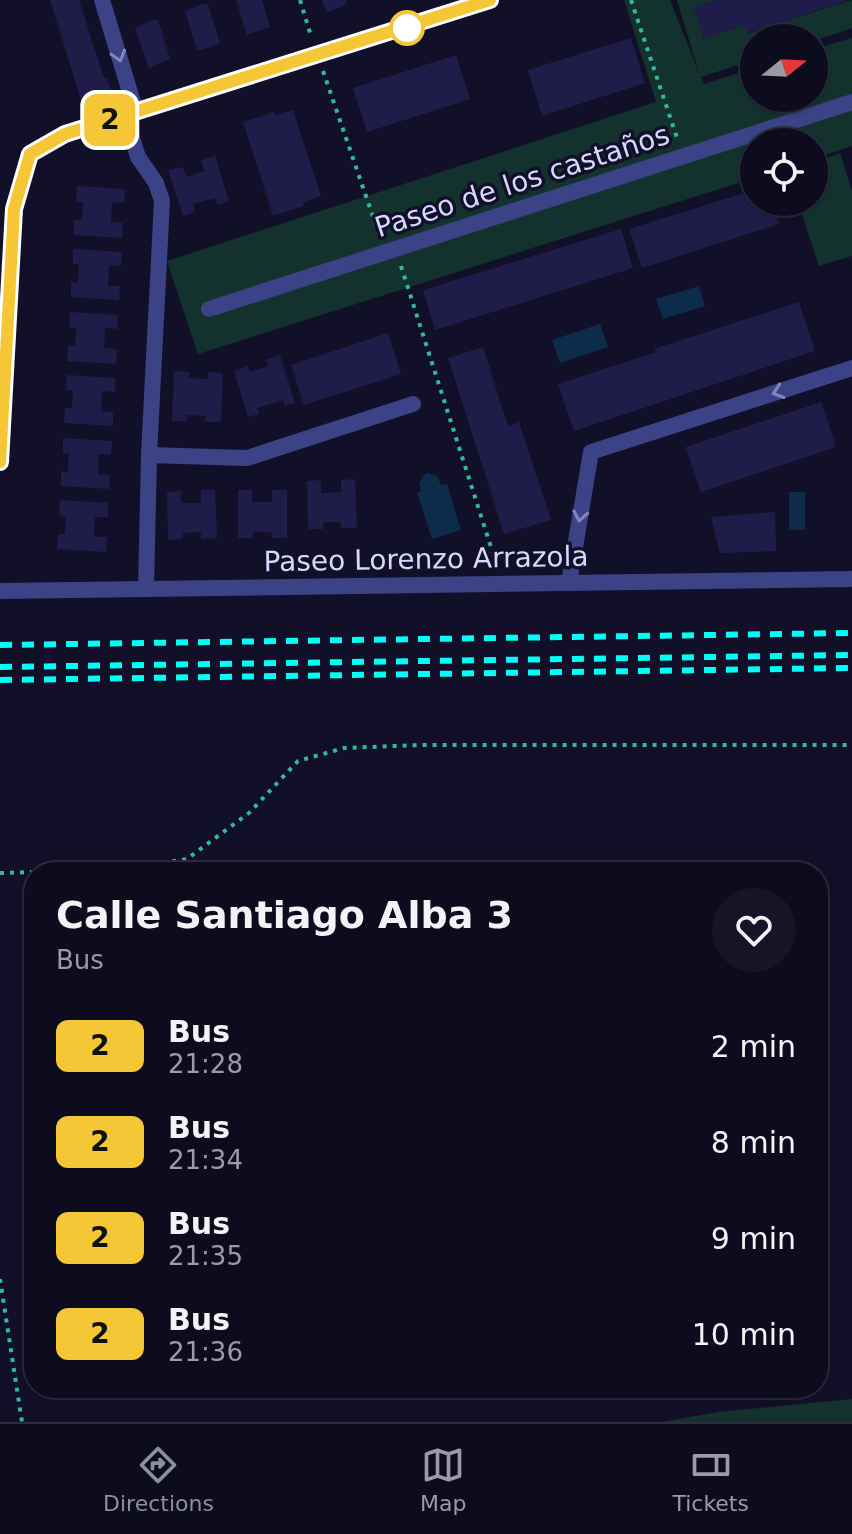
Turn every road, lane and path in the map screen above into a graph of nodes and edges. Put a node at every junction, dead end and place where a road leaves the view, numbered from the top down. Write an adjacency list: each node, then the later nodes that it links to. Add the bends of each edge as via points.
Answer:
1 (102, 0): 7 (street, one-way to 7)
2 (300, 0): 5 (path)
3 (490, 0): 5 (street)
4 (631, 0): 8 (path)
5 (318, 55): 7 (street); 9 (path)
6 (852, 102): 8 (street, Paseo de los castaños)
7 (130, 114): 13 (street, via 138,157 162,201); 14 (street, via 65,134 30,154 14,209)
8 (683, 156): 9 (street, Paseo de los castaños)
9 (390, 251): 10 (street, Paseo de los castaños); 17 (path)
10 (209, 309)
11 (852, 368): 16 (street, one-way to 16, via 591,452)
12 (413, 404): 13 (street, via 247,458)
13 (149, 455): 18 (street)
14 (0, 463)
15 (852, 579): 16 (street, Paseo Lorenzo Arrazola)
16 (569, 583): 17 (street, Paseo Lorenzo Arrazola)
17 (502, 584): 18 (street, Paseo Lorenzo Arrazola)
18 (146, 589): 19 (street, Paseo Lorenzo Arrazola)
19 (0, 591)
20 (852, 745): 21 (path, via 344,748 298,761 249,813 187,859)
21 (167, 862)
22 (24, 872): 23 (path)
23 (0, 873)
24 (0, 1279): 25 (path)
25 (22, 1422)

